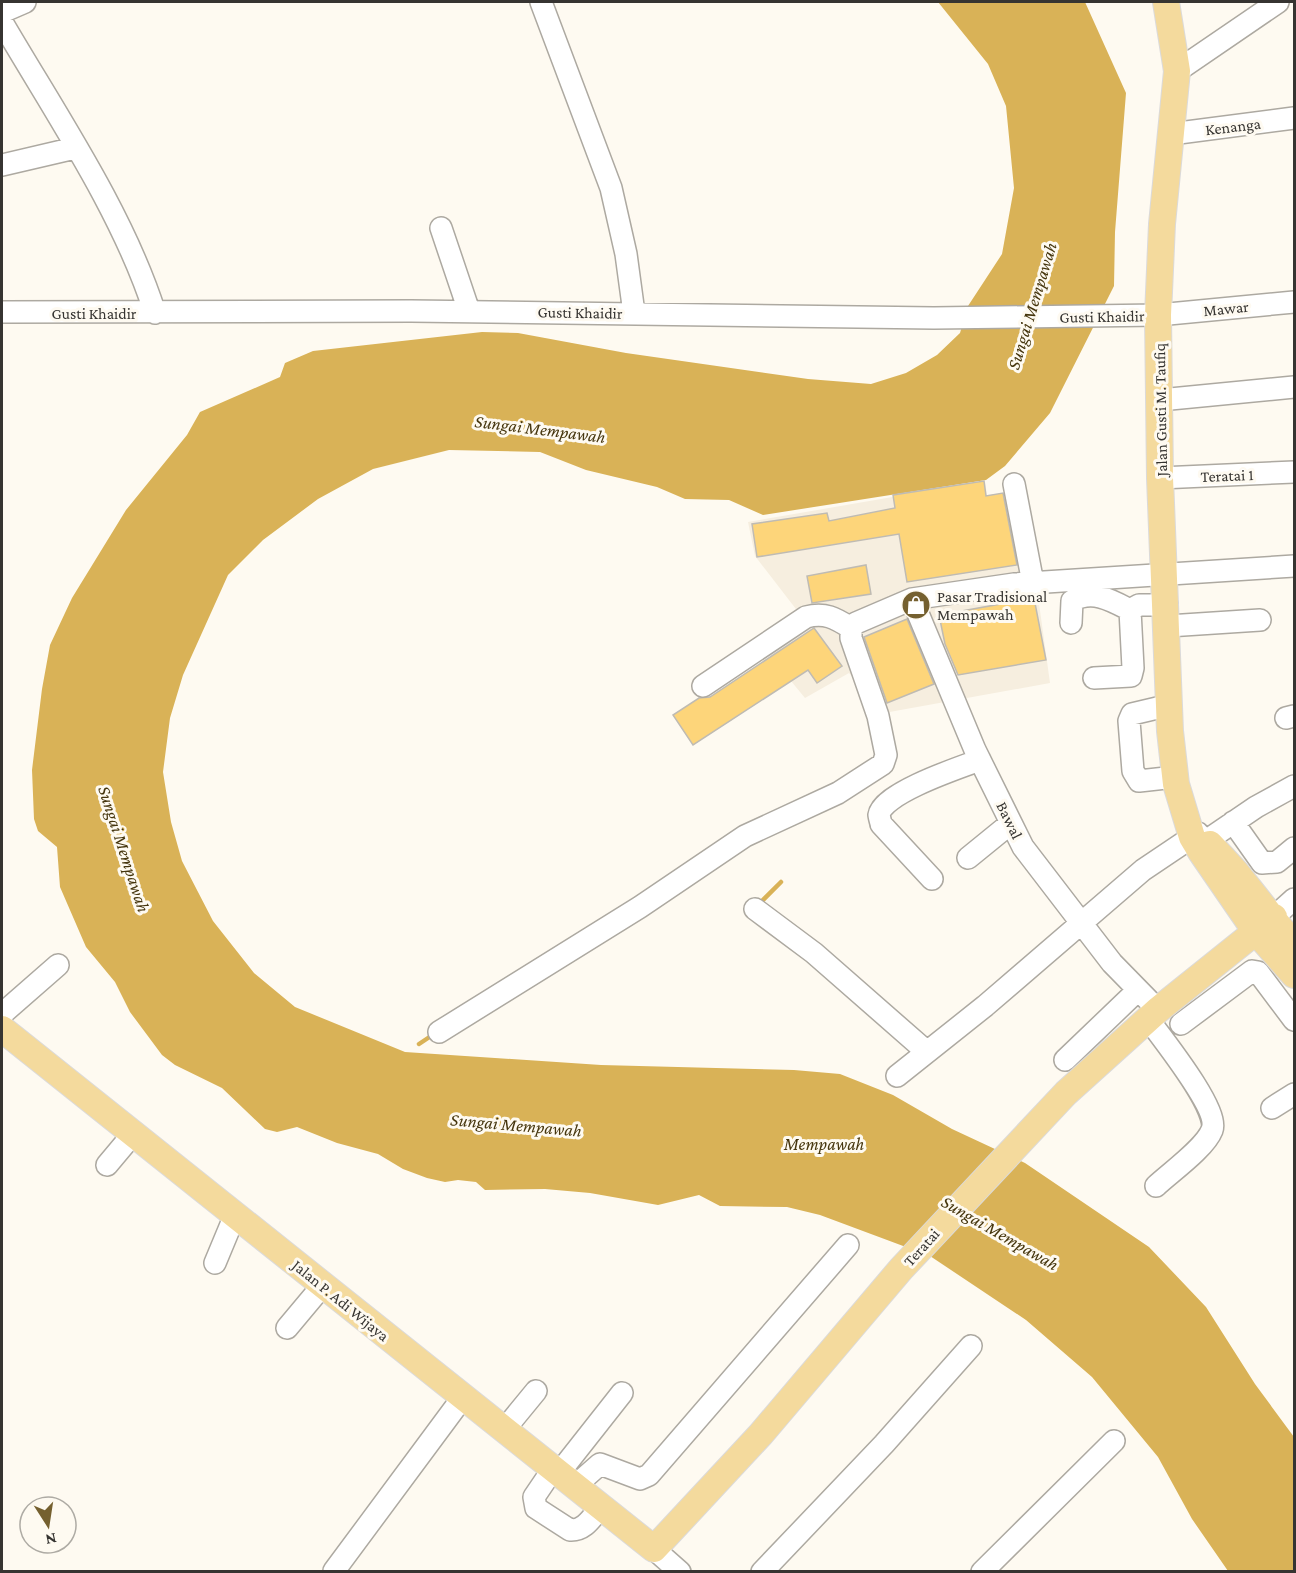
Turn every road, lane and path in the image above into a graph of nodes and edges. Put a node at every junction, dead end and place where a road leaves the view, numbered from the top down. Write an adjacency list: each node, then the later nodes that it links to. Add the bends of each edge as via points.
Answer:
1 (25, 2): 5 (street)
2 (541, 2): 17 (street, via 610,188 626,255)
3 (1166, 2): 7 (main road, Jalan Gusti M. Taufiq)
4 (1278, 2): 7 (street)
5 (2, 12)
6 (2, 22): 10 (street)
7 (1177, 71): 9 (main road, Jalan Gusti M. Taufiq)
8 (1294, 118): 9 (street, Kenanga)
9 (1172, 134): 18 (main road, Jalan Gusti M. Taufiq, via 1162,224)
10 (75, 148): 11 (street); 16 (street, via 135,260)
11 (2, 165)
12 (441, 228): 14 (street)
13 (1294, 302): 18 (street, Mawar)
14 (469, 311): 16 (street, Gusti Khaidir); 17 (street, Gusti Khaidir)
15 (2, 312): 16 (street, Gusti Khaidir)
16 (155, 313)
17 (634, 313): 18 (street, Gusti Khaidir, via 934,318)
18 (1158, 315): 20 (main road, Jalan Gusti M. Taufiq)
19 (1294, 387): 20 (street)
20 (1160, 400): 22 (main road, Jalan Gusti M. Taufiq)
21 (1294, 472): 22 (street, Teratai 1)
22 (1161, 478): 25 (main road, Jalan Gusti M. Taufiq)
23 (1014, 484): 26 (street)
24 (1294, 566): 25 (street)
25 (1166, 575): 26 (street); 29 (main road, Jalan Gusti M. Taufiq)
26 (1033, 583): 27 (street)
27 (912, 599): 32 (street); 36 (street, Bawal)
28 (1130, 610): 29 (street, via 1139,605); 31 (street, via 1102,597 1083,596 1072,601); 33 (street, via 1132,674)
29 (1167, 615): 30 (street); 35 (main road, Jalan Gusti M. Taufiq)
30 (1260, 620)
31 (1071, 623)
32 (851, 628): 34 (street, via 832,616 806,616); 58 (street, via 852,644 881,728 886,754 883,764 838,793 745,836)
33 (1094, 678)
34 (703, 686)
35 (1170, 705): 37 (main road, Jalan Gusti M. Taufiq); 37 (street, via 1132,714 1132,771 1139,781)
36 (980, 760): 40 (street, Bawal); 44 (street, via 934,775 908,790 879,815 881,824)
37 (1175, 777): 41 (main road, Jalan Gusti M. Taufiq)
38 (1294, 786): 39 (street)
39 (1233, 822): 41 (street); 42 (street, via 1262,863 1277,862)
40 (1011, 823): 43 (street); 47 (street, Bawal, via 1040,872)
41 (1196, 832): 47 (street); 48 (main road, Jalan Gusti M. Taufiq, via 1236,872)
42 (1294, 848)
43 (968, 858)
44 (932, 879)
45 (1294, 899): 48 (street, Teratai)
46 (755, 909): 59 (street, via 814,953)
47 (1080, 923): 52 (street, Bawal); 59 (street)
48 (1265, 925): 49 (main road, Jalan Gusti M. Taufiq); 51 (main road, Jalan Gusti M. Taufiq); 54 (main road, Teratai)
49 (1294, 945)
50 (58, 965): 53 (street)
51 (1294, 975)
52 (1138, 990): 54 (street, Bawal); 60 (street)
53 (2, 1014)
54 (1153, 1014): 66 (street, Bawal, via 1212,1113 1213,1123 1204,1142); 80 (main road, Teratai, via 1001,1159 901,1269 761,1434)
55 (1294, 1020): 56 (street, via 1258,972 1252,971)
56 (1181, 1024)
57 (2, 1029): 64 (main road, Jalan P. Adi Wijaya)
58 (440, 1032)
59 (927, 1052): 61 (street)
60 (1065, 1060)
61 (897, 1076)
62 (1294, 1094): 63 (street)
63 (1272, 1108)
64 (133, 1134): 65 (street); 67 (main road, Jalan P. Adi Wijaya)
65 (107, 1165)
66 (1156, 1186)
67 (235, 1215): 69 (street); 70 (main road, Jalan P. Adi Wijaya)
68 (848, 1245): 78 (street, via 649,1475 640,1479 600,1464)
69 (215, 1263)
70 (323, 1285): 71 (street); 75 (main road, Jalan P. Adi Wijaya)
71 (287, 1328)
72 (971, 1346): 83 (street)
73 (536, 1391): 76 (street)
74 (622, 1393): 78 (street)
75 (463, 1397): 76 (main road, Jalan P. Adi Wijaya); 81 (street)
76 (504, 1430): 78 (main road, Jalan P. Adi Wijaya)
77 (1114, 1441): 84 (street)
78 (562, 1476): 79 (main road, Jalan P. Adi Wijaya); 79 (street, via 534,1497 536,1508 575,1531)
79 (601, 1507): 80 (main road, Jalan P. Adi Wijaya)
80 (654, 1549): 82 (street, Jalan P. Adi Wijaya)
81 (334, 1571)
82 (680, 1572)
83 (762, 1572)
84 (982, 1572)

